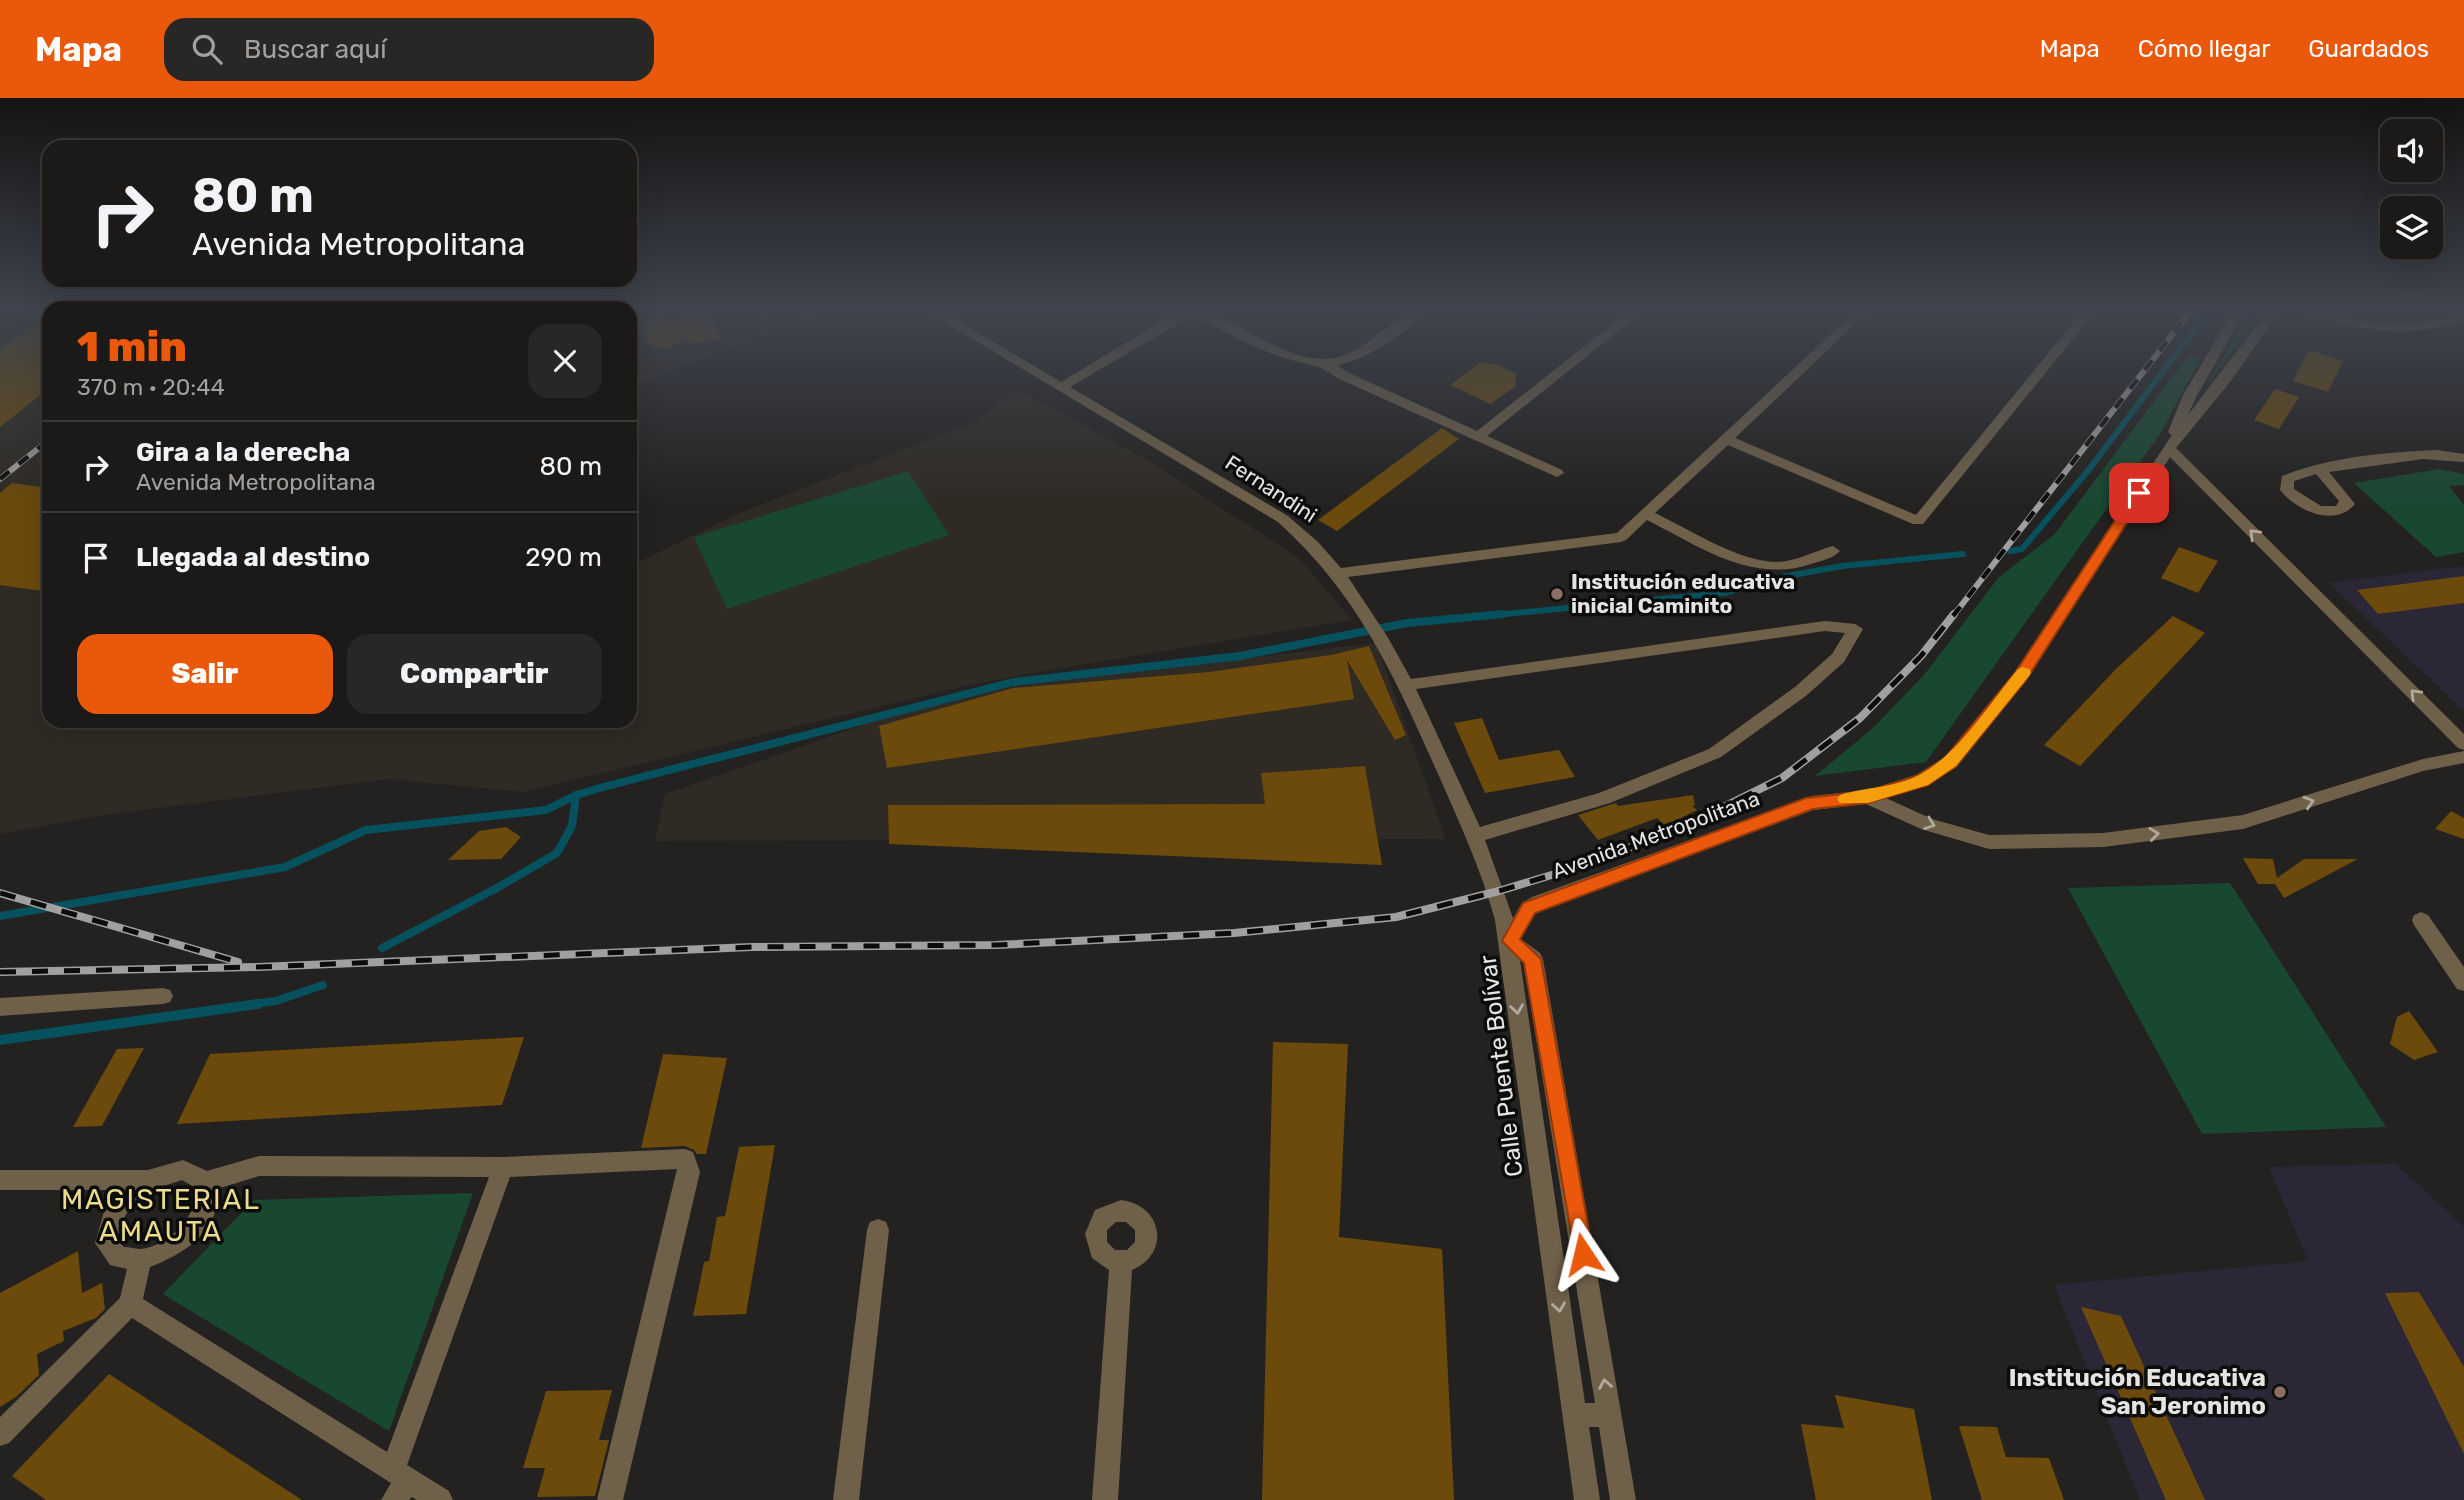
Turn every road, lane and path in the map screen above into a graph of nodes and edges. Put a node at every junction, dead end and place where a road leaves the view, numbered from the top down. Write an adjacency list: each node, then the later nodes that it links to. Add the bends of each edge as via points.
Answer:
1 (1038, 373): 9 (street, Fernandini)
2 (1084, 373): 9 (street)
3 (1340, 373): 10 (street)
4 (1558, 373): 10 (street)
5 (1795, 373): 11 (street)
6 (2039, 373): 11 (street, via 1918,521)
7 (2203, 373): 12 (street, Avenida Metropolitana)
8 (2229, 373): 12 (street, Avenida Metropolitana)
9 (1061, 387): 18 (street, Fernandini, via 1283,519 1321,552)
10 (1479, 436): 15 (street)
11 (1724, 438): 16 (street)
12 (2169, 449): 20 (street, one-way to 12); 22 (street, Avenida Metropolitana, via 2020,677 1951,762 1922,780)
13 (2464, 458): 14 (street, via 2437,454)
14 (2321, 470)
15 (1557, 473)
16 (1646, 514): 17 (street, via 1740,558 1774,567 1803,563); 18 (street, via 1621,537)
17 (1833, 551)
18 (1337, 573): 19 (street, Fernandini, via 1371,620)
19 (1406, 685): 23 (street, Fernandini); 23 (street, via 1825,626 1856,629 1838,658 1801,691 1715,753 1604,798)
20 (2464, 744)
21 (2464, 757): 22 (street, one-way to 21, via 1927,824 1989,842 2103,840 2244,822 2423,765)
22 (1868, 797): 25 (street, Avenida Metropolitana, via 1812,803 1539,902 1529,908)
23 (1474, 836): 25 (street, Fernandini, via 1499,891)
24 (2421, 920): 26 (street)
25 (1510, 941): 37 (street, Calle Puente Bolívar, one-way to 37); 38 (street, Calle Puente Bolívar, one-way to 25, via 1533,959)
26 (2464, 983)
27 (163, 996): 28 (street)
28 (0, 1007)
29 (503, 1167): 32 (street, via 258,1166); 40 (street); 43 (street, via 685,1160 689,1172)
30 (0, 1180): 31 (street)
31 (148, 1180): 32 (street, via 183,1171); 34 (street, via 116,1209 108,1221 106,1242 118,1257)
32 (206, 1182): 34 (street, via 208,1203 195,1228 170,1249)
33 (877, 1230): 44 (street)
34 (141, 1259): 36 (street)
35 (1121, 1262): 45 (street)
36 (131, 1304): 39 (street); 40 (street)
37 (1574, 1414): 38 (street); 46 (street, Calle Puente Bolívar)
38 (1610, 1416): 47 (street, Calle Puente Bolívar)
39 (0, 1434)
40 (401, 1475): 41 (street); 42 (street)
41 (394, 1500)
42 (440, 1500)
43 (610, 1500)
44 (846, 1500)
45 (1105, 1500)
46 (1587, 1500)
47 (1623, 1500)

